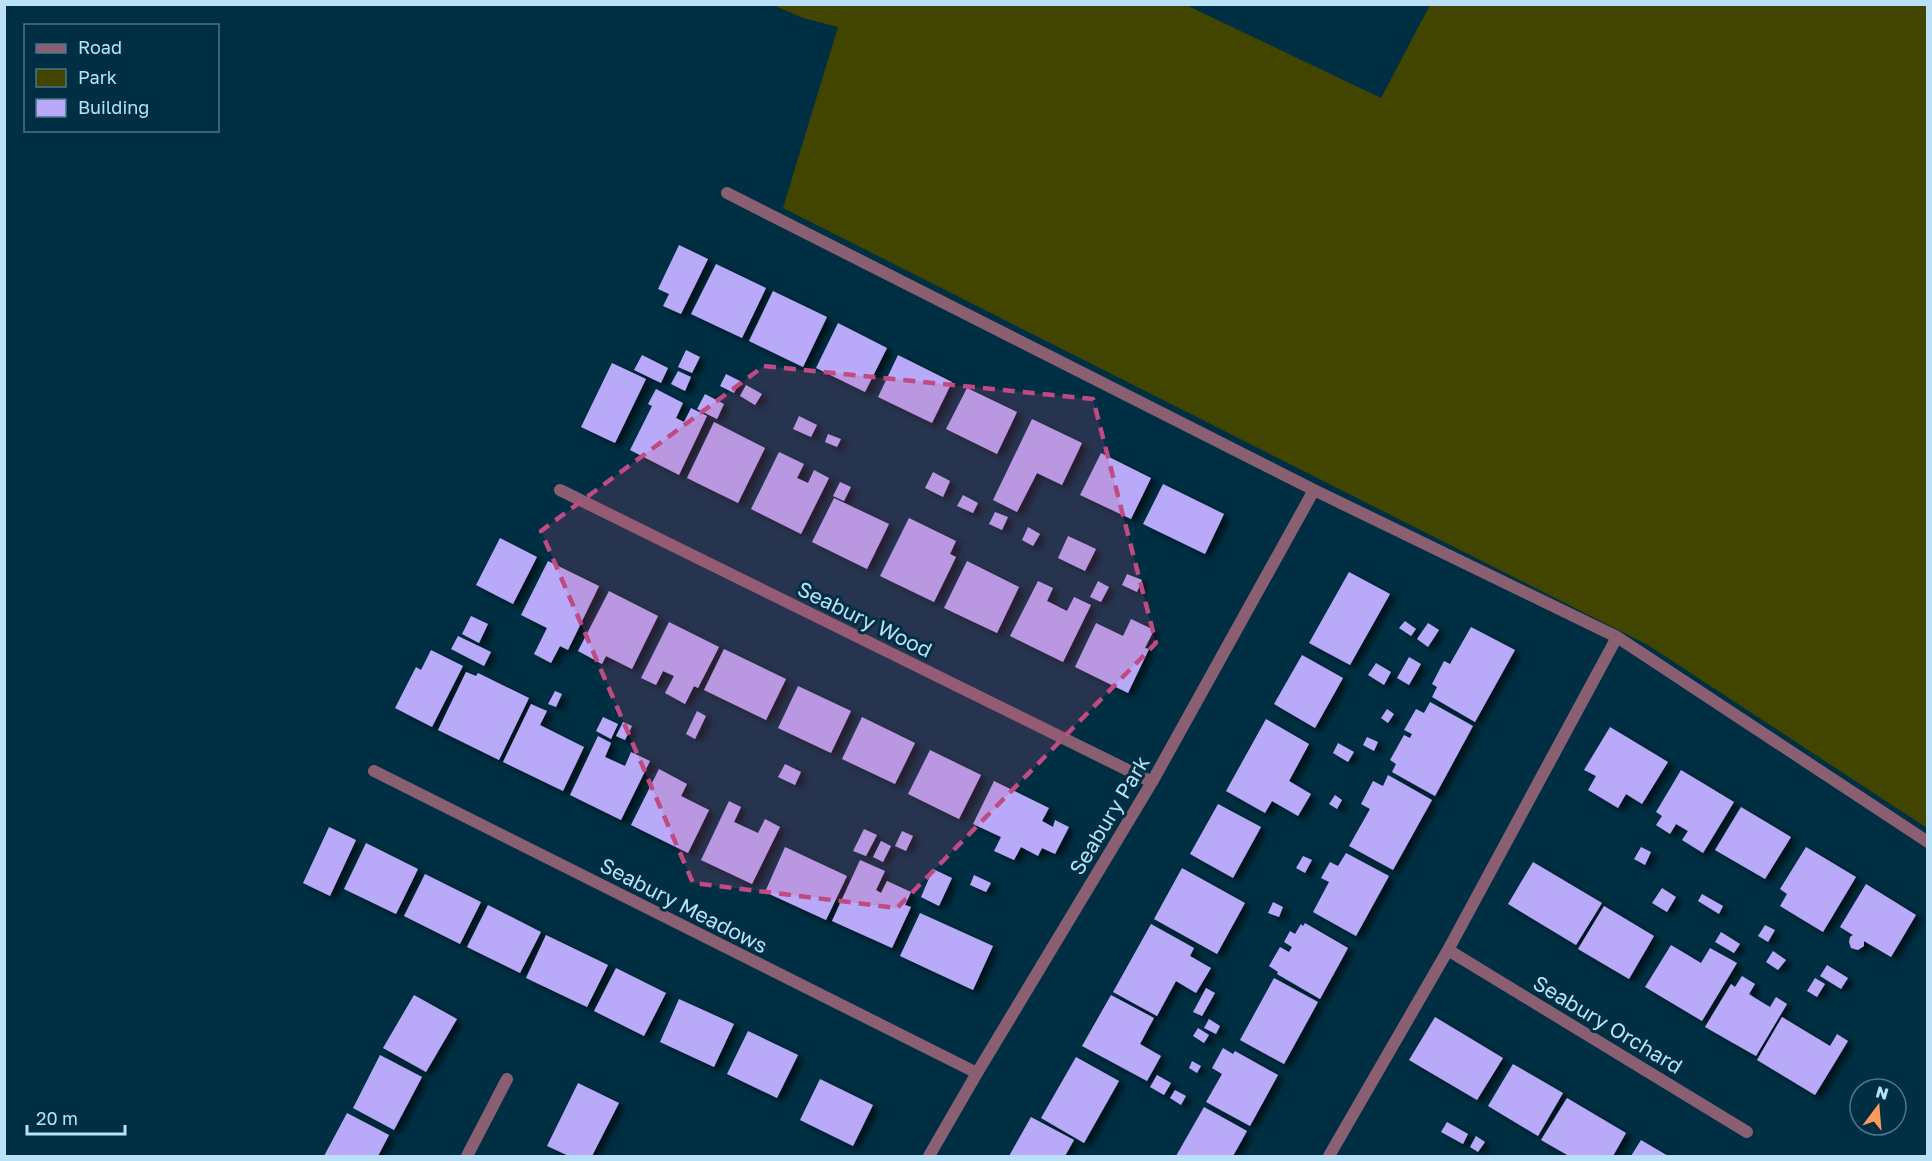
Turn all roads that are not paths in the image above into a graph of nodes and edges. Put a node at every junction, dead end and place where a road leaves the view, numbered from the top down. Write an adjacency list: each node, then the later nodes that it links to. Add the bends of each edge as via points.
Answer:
1 (727, 193): 3 (street)
2 (560, 490): 6 (street, Seabury Wood)
3 (1314, 490): 4 (street); 6 (street, Seabury Park)
4 (1617, 637): 7 (street); 8 (street)
5 (374, 771): 9 (street, Seabury Meadows)
6 (1152, 782): 9 (street, Seabury Park)
7 (1928, 842)
8 (1449, 950): 11 (street, Seabury Orchard); 14 (street)
9 (976, 1073): 13 (street, Seabury Park)
10 (507, 1079): 12 (street)
11 (1747, 1132)
12 (467, 1156)
13 (929, 1156)
14 (1329, 1156)

